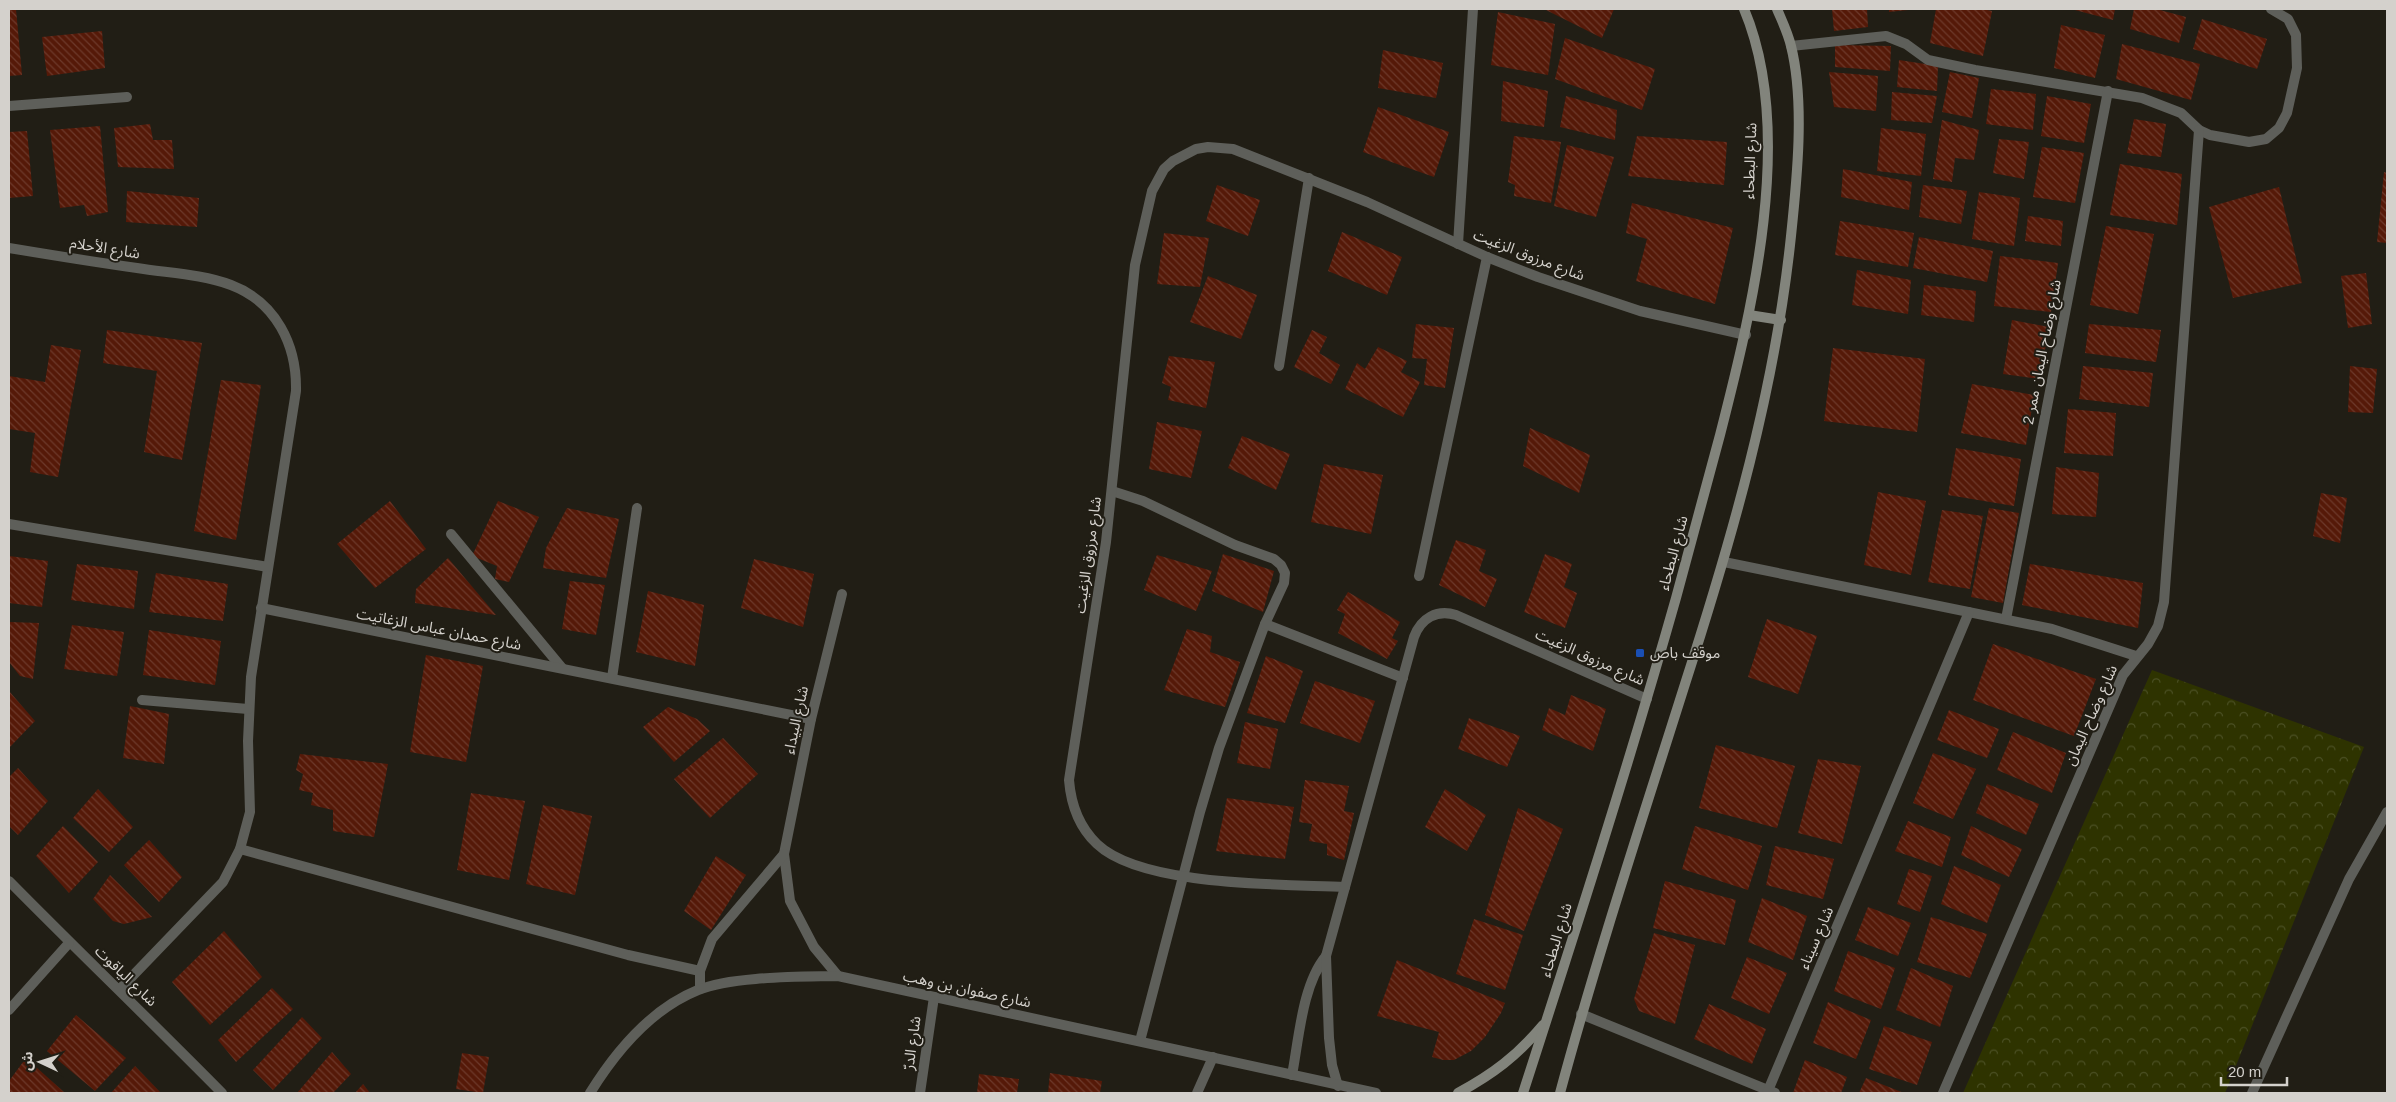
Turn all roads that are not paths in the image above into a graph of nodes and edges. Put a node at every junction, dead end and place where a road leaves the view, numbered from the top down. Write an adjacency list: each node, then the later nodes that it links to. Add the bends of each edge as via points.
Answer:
1 (1473, 9): 11 (street)
2 (1744, 9): 14 (street, شارع البطحاء, via 1760,60 1768,136 1764,203)
3 (1777, 9): 5 (street)
4 (2271, 9): 9 (street, via 2288,19 2296,36 2298,55 2287,113 2279,128 2266,139 2249,142)
5 (1791, 46): 6 (street, via 1886,36 1906,44 1928,60); 15 (street, via 1799,119 1797,184)
6 (2108, 91): 9 (street, via 2170,107); 28 (street, شارع وضاح اليمان ممر 2)
7 (127, 97): 8 (street)
8 (9, 106)
9 (2199, 130): 30 (street, via 2164,602 2158,626 2148,644)
10 (1309, 178): 11 (street, شارع مرزوق الزغيت); 17 (street); 18 (street, شارع مرزوق الزغيت, via 1233,149 1208,147 1179,157 1164,169 1157,180 1141,234 1130,297)
11 (1458, 244): 13 (street, شارع مرزوق الزغيت)
12 (9, 248): 23 (street, شارع الأحلام, via 230,285 259,301 281,327 294,357 296,391)
13 (1487, 257): 16 (street, شارع مرزوق الزغيت, via 1640,311); 24 (street)
14 (1749, 315): 15 (street); 16 (street, شارع البطحاء)
15 (1781, 320): 22 (street, via 1760,422)
16 (1746, 335): 34 (street, شارع البطحاء)
17 (1279, 366)
18 (1112, 491): 29 (street, via 1143,501 1278,562 1284,569 1285,578); 41 (street, شارع مرزوق الزغيت, via 1071,765 1071,795 1084,829 1098,846 1143,867)
19 (637, 508): 32 (street)
20 (9, 524): 23 (street)
21 (451, 534): 31 (street)
22 (1724, 562): 27 (street, شارع وضاح اليمان); 52 (street)
23 (268, 567): 26 (street)
24 (1419, 576)
25 (842, 594): 37 (street, شارع البيداء)
26 (261, 608): 31 (street, شارع حمدان عباس الزغاتيت); 36 (street)
27 (1969, 612): 28 (street, شارع وضاح اليمان); 58 (street, شارع سيناء)
28 (2006, 619): 30 (street, شارع وضاح اليمان, via 2077,636)
29 (1265, 624): 33 (street); 41 (street, via 1219,748)
30 (2136, 656): 67 (street, شارع وضاح اليمان, via 2123,675)
31 (562, 668): 32 (street, شارع حمدان عباس الزغاتيت)
32 (612, 678): 37 (street, شارع حمدان عباس الزغاتيت)
33 (1404, 678): 34 (street, شارع مرزوق الزغيت, via 1414,637 1421,623 1434,614 1449,613); 43 (street, شارع مرزوق الزغيت)
34 (1647, 699): 53 (street, شارع البطحاء)
35 (142, 700): 36 (street)
36 (248, 709): 39 (street, via 250,812)
37 (811, 719): 40 (street, شارع البيداء)
38 (2387, 812): 68 (street, via 2348,879)
39 (240, 849): 46 (street, via 652,961); 48 (street, via 228,874 211,897)
40 (784, 854): 46 (street, شارع البيداء, via 712,940); 47 (street, شارع البيداء, via 790,901 814,947)
41 (1184, 876): 43 (street, شارع مرزوق الزغيت); 54 (street)
42 (9, 881): 44 (street, شارع الياقوت)
43 (1345, 887): 45 (street, شارع مرزوق الزغيت)
44 (69, 943): 48 (street, شارع الياقوت); 51 (street)
45 (1326, 956): 56 (street, via 1311,982); 57 (street, via 1329,1038)
46 (700, 971): 49 (street, شارع البيداء)
47 (838, 976): 49 (street, شارع صفوان بن وهب, via 761,979); 50 (street, شارع صفوان بن وهب)
48 (120, 989): 59 (street, شارع الياقوت)
49 (700, 989): 60 (street, شارع صفوان بن وهب, via 679,998 652,1018 623,1047)
50 (934, 997): 54 (street, شارع صفوان بن وهب); 61 (street, شارع الدرّ)
51 (9, 1010)
52 (1581, 1014): 58 (street, شارع سيناء); 66 (street)
53 (1547, 1021): 64 (street, via 1517,1054 1484,1079); 65 (street, شارع البطحاء)
54 (1140, 1042): 55 (street, شارع صفوان بن وهب)
55 (1213, 1058): 56 (street, شارع صفوان بن وهب); 62 (street)
56 (1292, 1075): 57 (street, شارع صفوان بن وهب)
57 (1338, 1086): 63 (street, شارع صفوان بن وهب)
58 (1770, 1092)
59 (222, 1093)
60 (590, 1093)
61 (920, 1093)
62 (1197, 1093)
63 (1376, 1093)
64 (1458, 1093)
65 (1523, 1093)
66 (1560, 1093)
67 (1943, 1093)
68 (2252, 1093)

